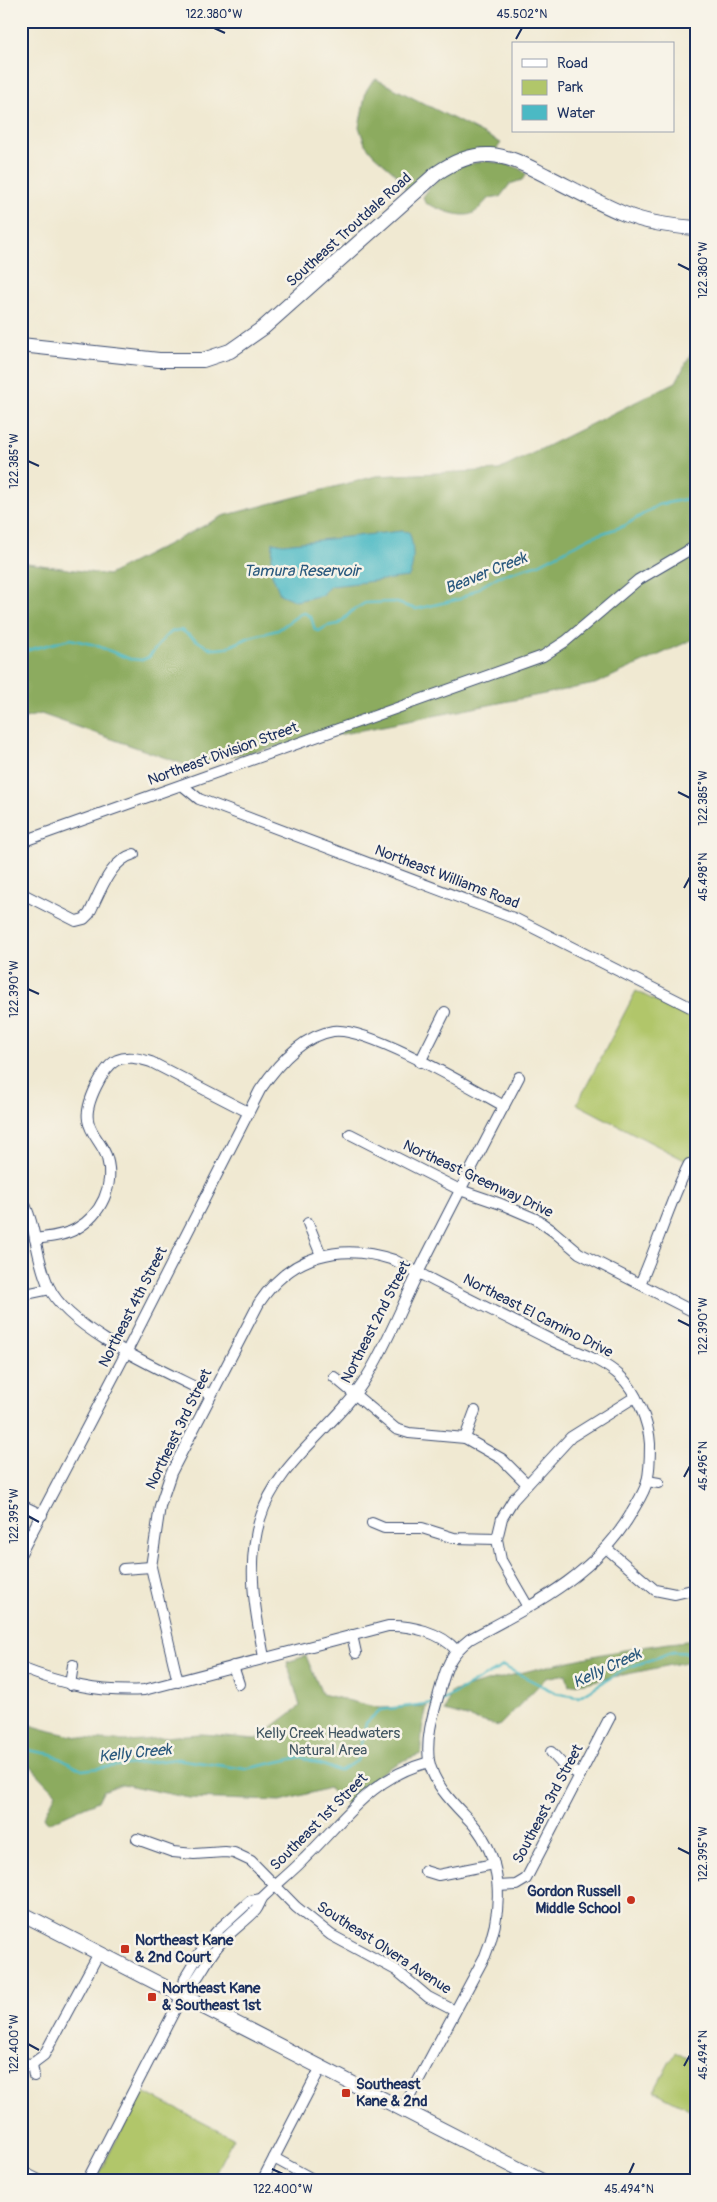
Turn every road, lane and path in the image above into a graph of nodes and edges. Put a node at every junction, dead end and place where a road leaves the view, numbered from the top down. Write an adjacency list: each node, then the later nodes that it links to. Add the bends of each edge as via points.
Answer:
1 (696, 228): 2 (main road, Southeast Troutdale Road, via 643,221 517,162 490,155 476,156 460,159 437,173 263,328 222,355 203,360 177,360)
2 (21, 345)
3 (696, 546): 4 (street, Northeast Division Street, via 638,580 550,653)
4 (182, 785): 5 (street, Northeast Division Street); 8 (street, Northeast Williams Road, via 199,799 516,919)
5 (21, 842)
6 (134, 854): 7 (street, via 124,858 112,870 84,919 76,921)
7 (21, 894)
8 (696, 1010)
9 (446, 1012): 10 (street)
10 (420, 1062): 12 (street, Northeast 4th Street); 13 (street, Northeast 4th Street, via 363,1035 335,1031 324,1033 303,1044 271,1074)
11 (519, 1077): 12 (street, Northeast 2nd Street)
12 (504, 1106): 16 (street, Northeast 2nd Street)
13 (248, 1112): 19 (street, via 151,1062 138,1058 116,1061 91,1097 87,1114 109,1166 108,1185 102,1203 76,1230); 26 (street, Northeast 4th Street)
14 (350, 1134): 16 (street, Northeast Greenway Drive)
15 (689, 1164): 22 (street, via 674,1193)
16 (460, 1190): 21 (street, Northeast 2nd Street); 22 (street, Northeast Greenway Drive, via 536,1219 579,1254)
17 (21, 1197): 19 (street, via 29,1210)
18 (308, 1223): 20 (street)
19 (35, 1239): 23 (street)
20 (321, 1255): 21 (street, Northeast 3rd Street, via 356,1252 375,1255 394,1260); 29 (street, Northeast 3rd Street, via 292,1268 264,1295)
21 (418, 1273): 28 (street, Northeast 2nd Street); 30 (street, Northeast El Camino Drive, via 602,1362 621,1377)
22 (640, 1284): 25 (street, Northeast Greenway Drive)
23 (50, 1289): 24 (street); 26 (street, via 61,1305 88,1329)
24 (21, 1295)
25 (696, 1313)
26 (127, 1351): 29 (street); 37 (street, Northeast 4th Street)
27 (334, 1377): 28 (street)
28 (356, 1394): 32 (street, via 396,1429); 49 (street, Northeast 2nd Street, via 283,1474 260,1518 253,1553 252,1581)
29 (211, 1395): 42 (street, Northeast 3rd Street, via 163,1495)
30 (635, 1397): 33 (street, Northeast El Camino Drive, via 647,1421 650,1438); 35 (street, via 571,1437)
31 (475, 1411): 32 (street)
32 (465, 1438): 35 (street, via 502,1460)
33 (647, 1481): 34 (street); 40 (street, via 628,1520)
34 (659, 1483)
35 (527, 1484): 39 (street, via 502,1518)
36 (21, 1505): 37 (street)
37 (42, 1515): 41 (street, Northeast 4th Street)
38 (372, 1523): 39 (street, via 384,1528 422,1528 454,1538)
39 (497, 1539): 45 (street, via 501,1560)
40 (606, 1548): 44 (street, via 655,1590 675,1594); 45 (street, via 568,1583)
41 (21, 1553)
42 (151, 1567): 43 (street); 53 (street, Northeast 3rd Street)
43 (123, 1569)
44 (696, 1589)
45 (528, 1606): 47 (street)
46 (352, 1635): 47 (street, via 379,1627 406,1626 440,1638); 48 (street); 49 (street)
47 (456, 1650): 58 (street, via 448,1663 428,1733)
48 (356, 1653)
49 (264, 1657): 51 (street)
50 (73, 1665): 55 (street)
51 (233, 1666): 53 (street); 54 (street)
52 (21, 1668): 55 (street)
53 (178, 1682): 55 (street, via 126,1691)
54 (239, 1684)
55 (70, 1685)
56 (610, 1717): 59 (street, Southeast 3rd Street)
57 (551, 1752): 59 (street)
58 (430, 1762): 61 (street, via 436,1780 474,1825); 63 (street, Southeast 1st Street, via 402,1770 384,1780)
59 (580, 1776): 64 (street, Southeast 3rd Street, via 526,1879)
60 (138, 1839): 63 (street, Southeast Olvera Avenue, via 178,1853 225,1852 243,1856 258,1866)
61 (494, 1864): 62 (street, via 438,1875); 64 (street)
62 (425, 1871)
63 (276, 1886): 67 (street, Southeast 1st Street, via 217,1947 195,1984); 68 (street, Southeast Olvera Avenue, via 331,1935 396,1970 428,1996)
64 (498, 1886): 68 (street, via 493,1937)
65 (21, 1913): 66 (main road)
66 (98, 1953): 67 (main road); 69 (street, via 50,2048 44,2056)
67 (182, 1996): 70 (main road); 76 (street, Southeast 1st Street)
68 (455, 2011): 72 (street)
69 (27, 2064): 71 (street)
70 (321, 2067): 72 (main road); 73 (street)
71 (34, 2076)
72 (403, 2109): 79 (main road)
73 (274, 2158): 77 (street); 78 (street)
74 (21, 2171): 75 (street)
75 (41, 2181)
76 (87, 2181)
77 (262, 2181)
78 (316, 2181)
79 (542, 2181)

